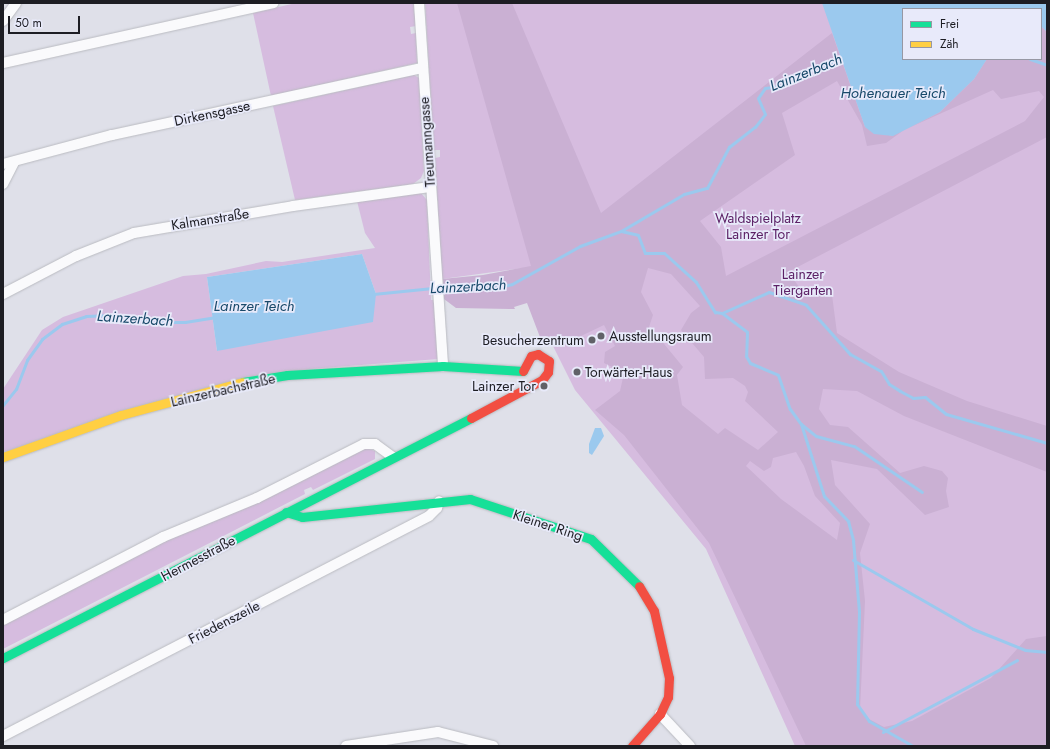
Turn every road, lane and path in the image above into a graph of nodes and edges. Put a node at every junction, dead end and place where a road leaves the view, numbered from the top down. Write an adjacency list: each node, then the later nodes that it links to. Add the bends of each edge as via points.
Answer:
1 (16, 3): 4 (street)
2 (273, 3): 5 (street)
3 (419, 3): 6 (street, Treumanngasse)
4 (3, 21)
5 (3, 63)
6 (422, 68): 7 (street, Dirkensgasse, via 112,135); 10 (street, Treumanngasse)
7 (14, 162): 8 (street, Dirkensgasse); 9 (street)
8 (3, 164)
9 (3, 184)
10 (430, 187): 11 (street, Kalmanstraße, via 285,207 134,233 76,256); 12 (street, Treumanngasse, via 438,296)
11 (3, 294)
12 (438, 366): 13 (street, Lainzerbachstraße); 16 (street, Lainzerbachstraße, via 287,375 244,382 121,415)
13 (523, 370): 14 (street, via 528,380); 14 (street, Hermesstraße, via 532,356 538,354 549,361 548,372 542,380)
14 (523, 390): 15 (street, Hermesstraße)
15 (393, 456): 18 (street, Hermesstraße); 19 (street, Hermesstraße, via 375,444 364,444 257,498 163,537)
16 (3, 457)
17 (439, 501): 18 (street, Kleiner Ring, via 302,517); 21 (street, Kleiner Ring, via 462,499 478,502 591,539 614,558 636,580 654,611 669,678 668,697); 22 (street, Friedenszeile, via 437,508 429,516)
18 (286, 512): 20 (street, Hermesstraße)
19 (3, 620)
20 (3, 658)
21 (660, 714): 26 (street, Kleiner Ring); 27 (street)
22 (3, 736)
23 (461, 742): 24 (street, via 438,732); 25 (street)
24 (346, 746)
25 (493, 746)
26 (632, 746)
27 (690, 746)

